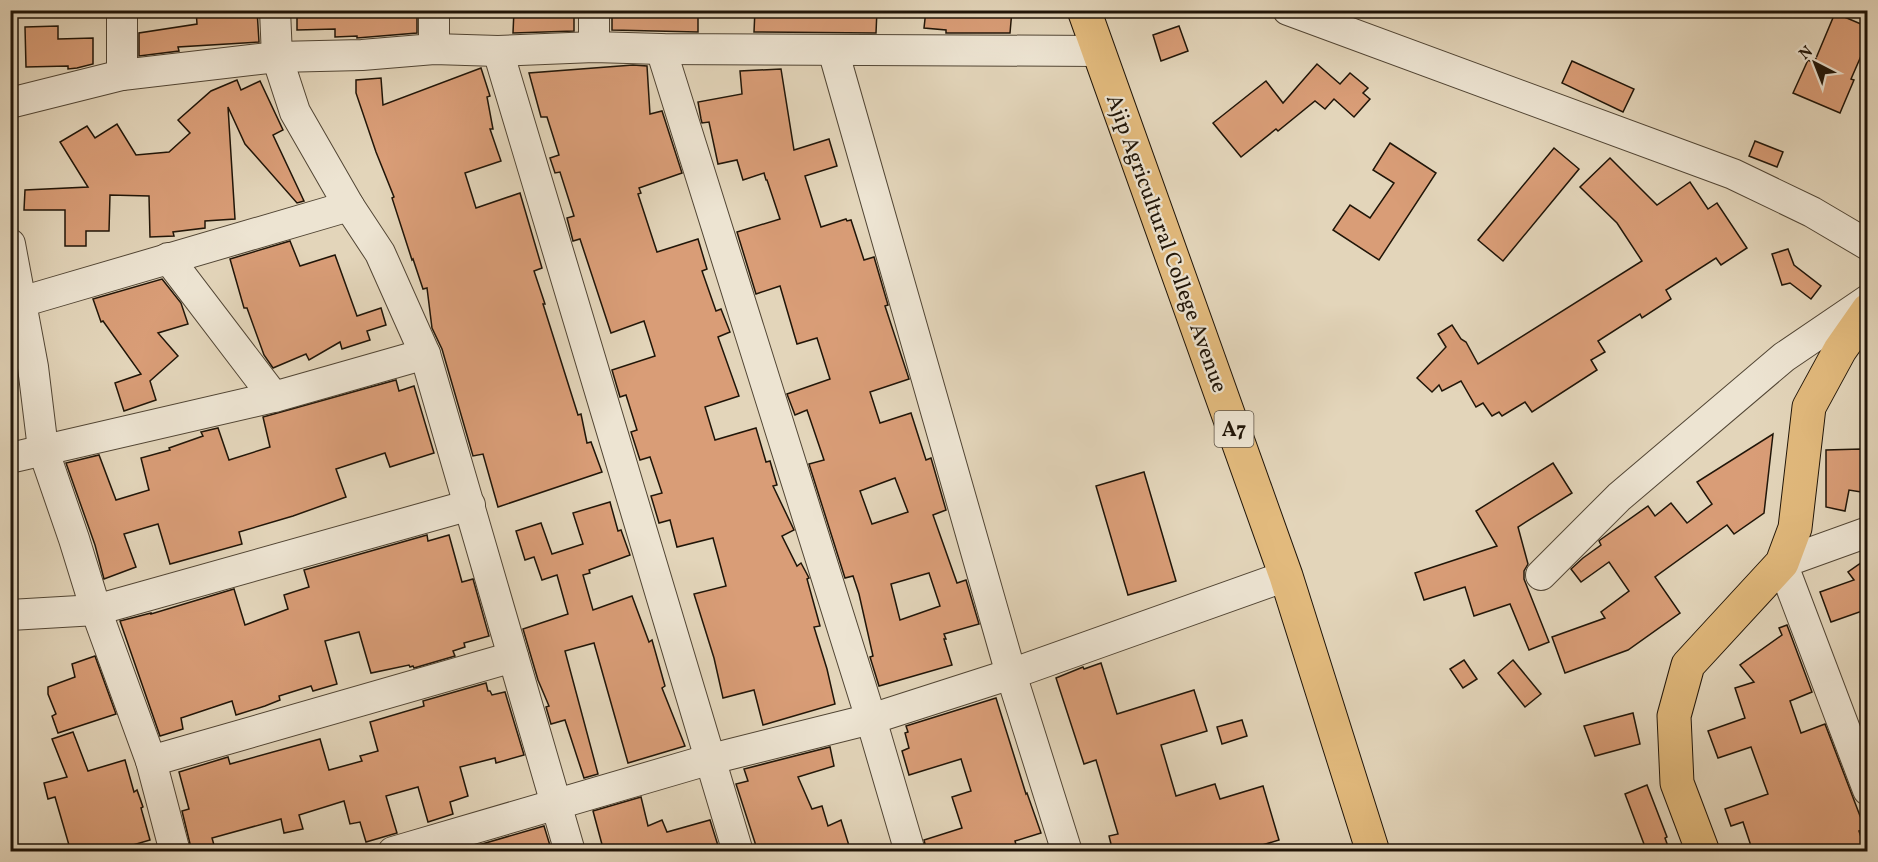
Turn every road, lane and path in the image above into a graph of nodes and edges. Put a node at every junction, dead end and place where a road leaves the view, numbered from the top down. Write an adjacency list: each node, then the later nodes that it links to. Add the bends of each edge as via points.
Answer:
1 (122, 10): 15 (street)
2 (275, 10): 14 (street)
3 (434, 10): 9 (street)
4 (594, 10): 8 (street)
5 (1084, 10): 13 (main road, Ajip Agricultural College Avenue / A7)
6 (1288, 10): 7 (street)
7 (1330, 19): 19 (street, via 1734,174)
8 (594, 46): 10 (street); 12 (street)
9 (434, 49): 12 (street); 14 (street)
10 (661, 49): 11 (street); 36 (street)
11 (833, 50): 13 (street); 35 (street)
12 (498, 51): 37 (street)
13 (1100, 51): 31 (main road, Ajip Agricultural College Avenue / A7)
14 (277, 57): 15 (street); 17 (street, via 295,112)
15 (122, 75): 16 (street)
16 (10, 103)
17 (349, 206): 20 (street); 23 (street, via 380,253)
18 (10, 244): 21 (street)
19 (1868, 245)
20 (168, 258): 21 (street); 24 (street)
21 (21, 302): 25 (street)
22 (1866, 316): 29 (main road, via 1840,350 1809,407 1795,528); 30 (street, via 1784,357 1619,497)
23 (425, 354): 24 (street); 27 (street)
24 (274, 397): 25 (street)
25 (43, 449): 26 (street); 32 (street)
26 (10, 458)
27 (470, 505): 32 (street); 34 (street)
28 (1868, 532): 29 (street)
29 (1782, 562): 39 (street); 48 (main road, via 1688,664 1674,716 1677,783)
30 (1541, 575)
31 (1287, 576): 35 (street); 47 (main road, Ajip Agricultural College Avenue / A7)
32 (96, 610): 33 (street); 38 (street)
33 (10, 615)
34 (513, 657): 38 (street); 40 (street)
35 (1011, 674): 36 (street); 46 (street)
36 (871, 719): 37 (street); 45 (street)
37 (711, 759): 40 (street); 44 (street)
38 (151, 761): 42 (street)
39 (1868, 790)
40 (555, 803): 41 (street); 43 (street)
41 (398, 851)
42 (175, 852)
43 (570, 852)
44 (738, 852)
45 (910, 852)
46 (1067, 852)
47 (1373, 852)
48 (1703, 852)

